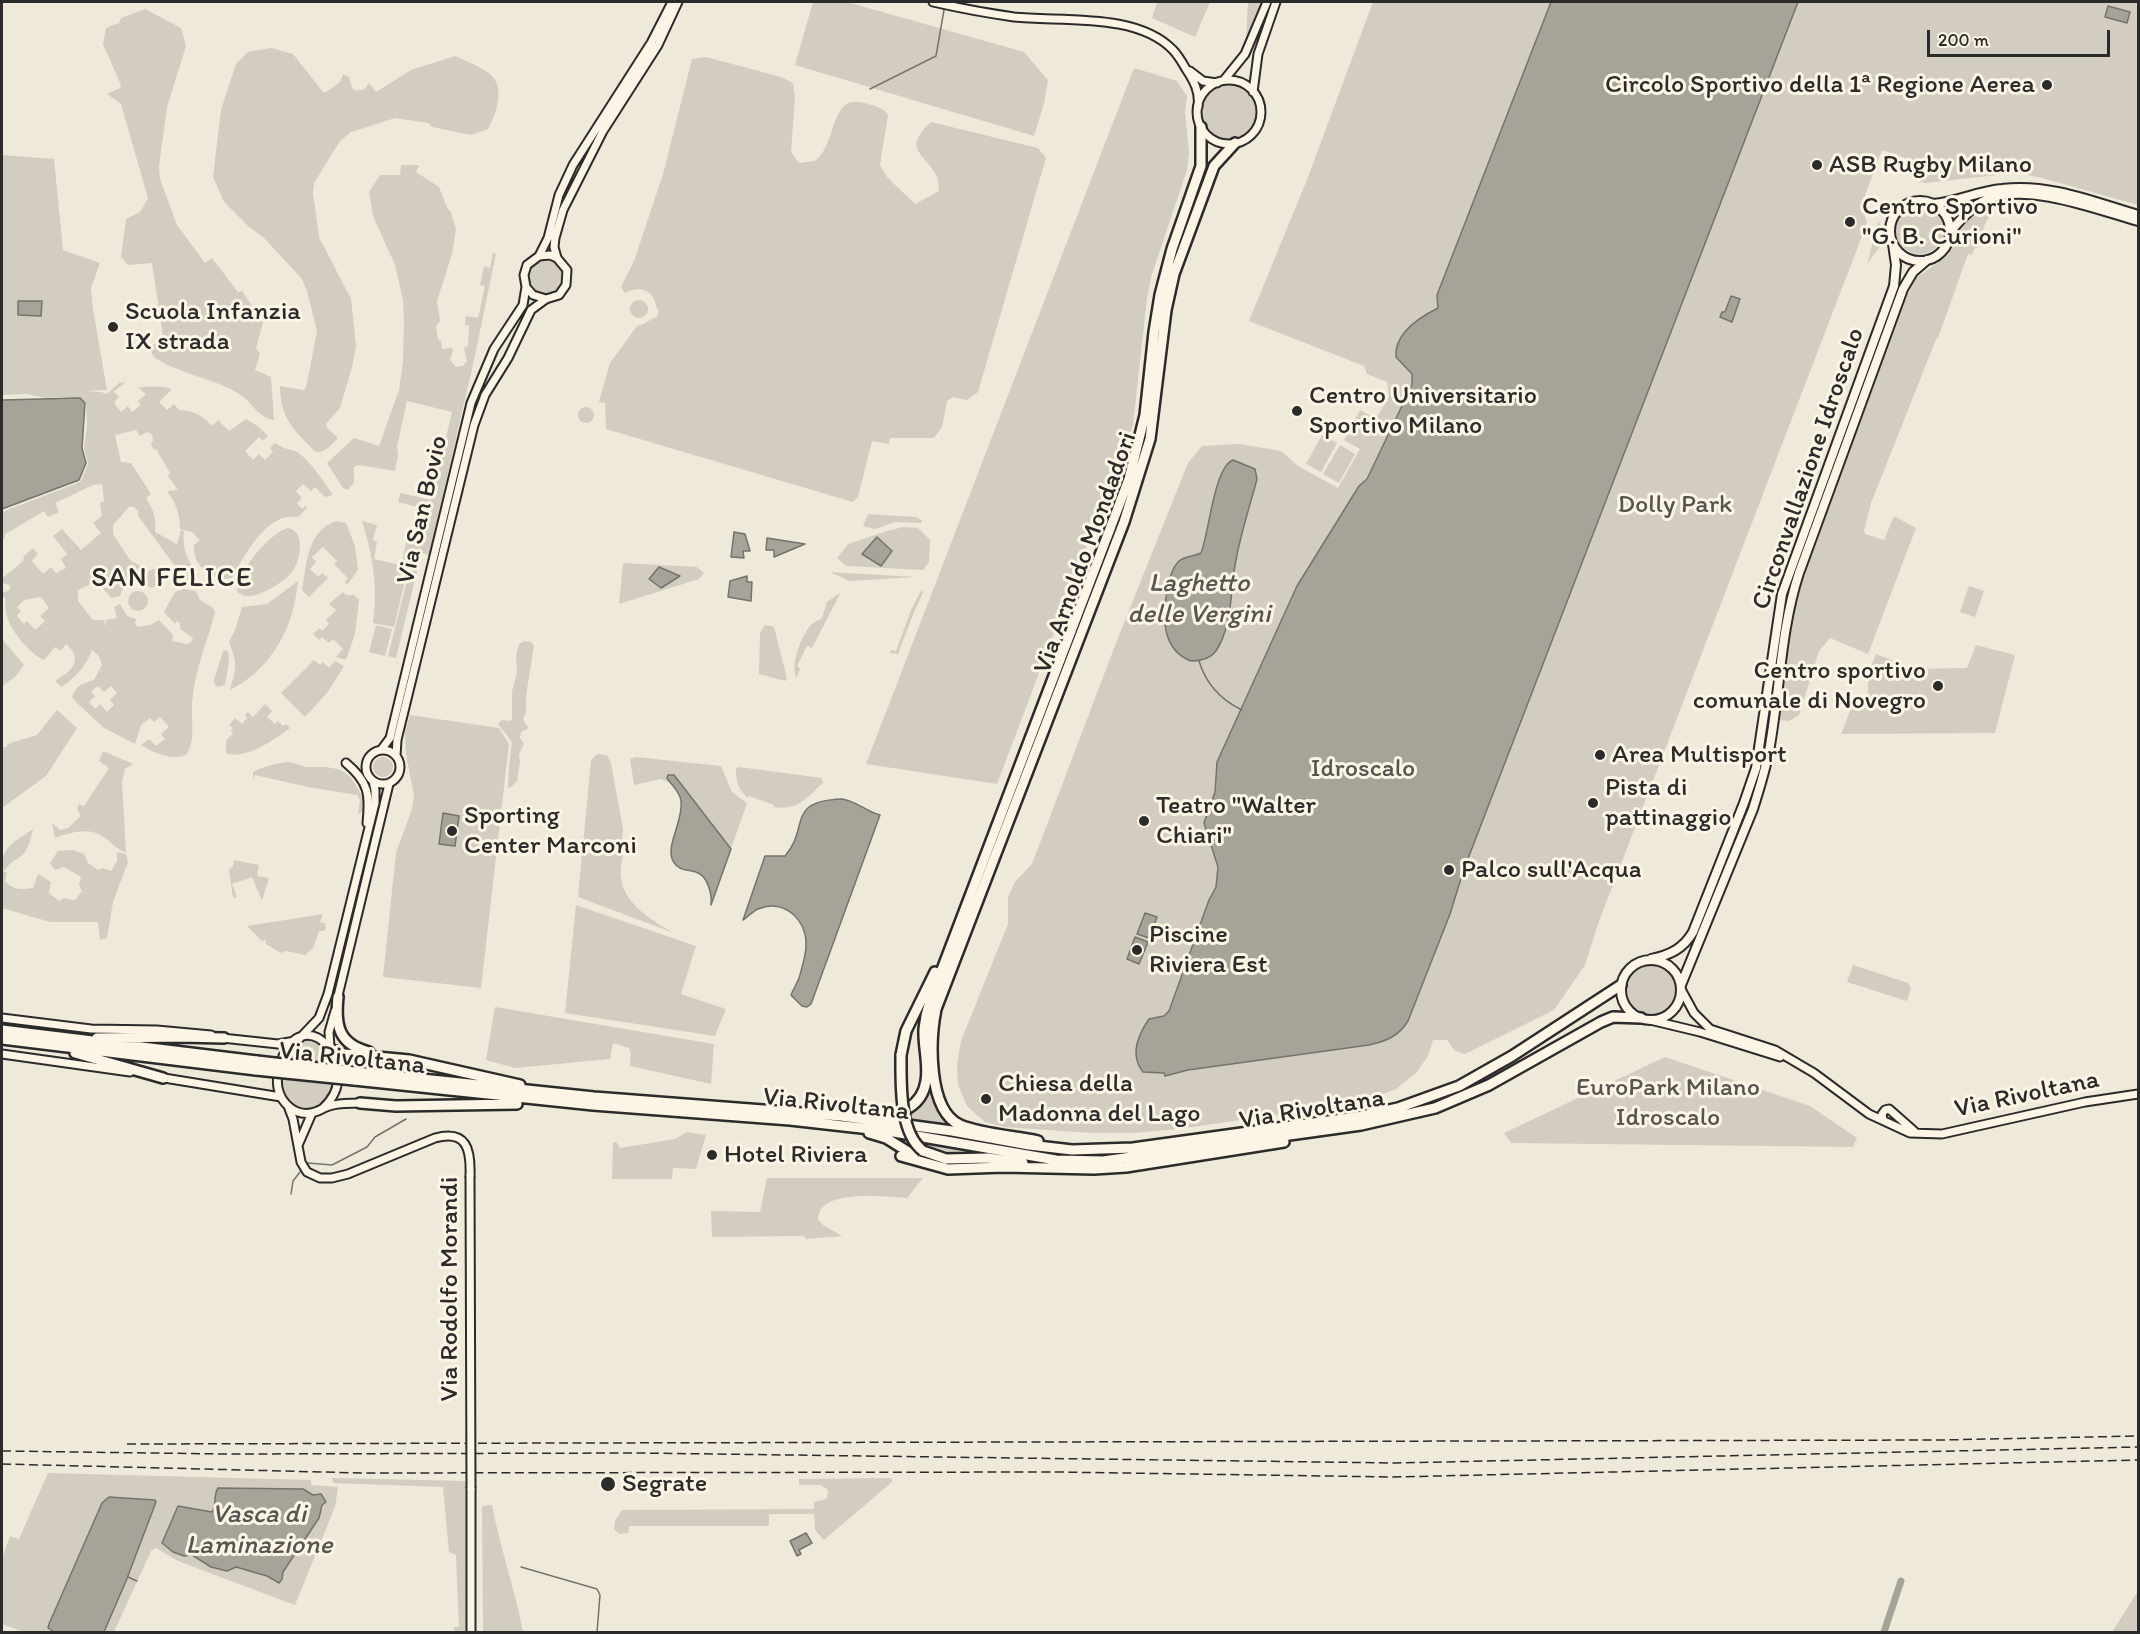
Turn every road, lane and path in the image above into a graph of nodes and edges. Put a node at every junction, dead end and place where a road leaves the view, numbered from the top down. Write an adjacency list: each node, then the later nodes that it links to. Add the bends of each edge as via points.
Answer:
1 (672, 2): 17 (main road, Via San Bovio, via 651,43 573,165)
2 (678, 2): 18 (main road, Via San Bovio, via 658,45 603,131 563,210 555,238)
3 (933, 2): 6 (main road, via 986,13 1110,22 1133,28 1169,47)
4 (1267, 2): 7 (main road, via 1245,54)
5 (1276, 2): 8 (main road, via 1258,54)
6 (1185, 68): 7 (main road, via 1203,81); 9 (main road, via 1199,92)
7 (1220, 82): 8 (main road, via 1242,83); 9 (main road, via 1203,94)
8 (1253, 92): 11 (main road, via 1260,108 1259,122 1248,137)
9 (1198, 107): 10 (main road)
10 (1201, 127): 11 (main road, via 1215,141); 28 (highway, Via Arnoldo Mondadori, via 1201,166 1162,286 1145,415 1131,472)
11 (1235, 143): 61 (highway, Via Arnoldo Mondadori, via 1214,166 1174,274 1150,439 1128,511 937,1004 932,1037 937,1096 943,1111 951,1120 970,1128 1056,1144)
12 (1933, 204): 13 (main road, via 1990,190 2035,188); 15 (main road, via 1946,215); 16 (main road, via 1915,201 1898,211 1890,229)
13 (2139, 215)
14 (2139, 221): 15 (main road, via 2050,197 2008,194 1989,198 1975,207)
15 (1950, 232): 19 (main road, via 1945,248)
16 (1893, 244): 19 (main road, via 1906,257); 29 (main road, Circonvallazione Idroscalo, via 1894,286 1782,594 1760,752 1751,785 1691,937 1676,951)
17 (539, 256): 18 (main road); 20 (main road, Via San Bovio, via 526,268)
18 (557, 258): 21 (main road, Via San Bovio, via 566,267 568,281 559,295)
19 (1926, 260): 31 (main road, Circonvallazione Idroscalo, via 1903,289 1799,573 1787,617 1761,784)
20 (526, 286): 21 (main road, via 536,297); 22 (main road, Via San Bovio, via 523,305 494,349 471,403 390,738)
21 (546, 299): 23 (main road, Via San Bovio, via 531,310 485,395 474,424)
22 (381, 750): 23 (main road); 25 (main road, via 371,754 366,762 367,774)
23 (396, 756): 26 (main road, via 400,772)
24 (346, 764): 27 (main road, via 357,773 369,799)
25 (373, 781): 26 (main road); 27 (main road, via 376,800)
26 (389, 784): 32 (main road)
27 (361, 858): 39 (main road, via 327,1000 319,1018)
28 (951, 945): 53 (highway, via 926,1015 926,1084 910,1107 879,1115 763,1105); 65 (highway, bridge, via 906,1031 901,1055 906,1124 914,1142 923,1151 941,1158 993,1158)
29 (1651, 960): 30 (main road, Via Rivoltana, via 1632,967); 31 (main road, Via Rivoltana, via 1670,966)
30 (1621, 985): 34 (main road, via 1626,1007); 61 (highway, Via Rivoltana, via 1484,1073 1428,1099 1357,1117)
31 (1682, 988): 34 (main road, Via Rivoltana, via 1672,1012 1662,1018); 43 (main road, Via Rivoltana, via 1694,1013 1710,1029 1775,1050)
32 (338, 997): 40 (main road, via 330,1030); 42 (highway, via 338,1025 347,1042)
33 (2, 1018): 37 (main road, via 91,1029 206,1033)
34 (1645, 1019): 43 (main road, Via Rivoltana); 55 (highway, Via Rivoltana, via 1613,1017 1600,1022 1489,1085)
35 (2, 1030): 36 (highway, Via Rivoltana)
36 (19, 1032): 37 (highway, via 96,1038); 44 (highway, Via Rivoltana)
37 (224, 1038): 39 (main road, via 278,1044)
38 (2, 1040): 44 (highway, Via Rivoltana); 46 (highway, via 80,1054)
39 (297, 1040): 40 (main road, via 316,1037); 48 (main road, via 285,1052 279,1068 277,1085)
40 (331, 1048): 42 (highway, via 345,1054); 54 (main road, via 337,1081)
41 (2, 1054): 46 (main road)
42 (398, 1059): 49 (highway)
43 (1795, 1061): 58 (main road, Via Rivoltana, via 1863,1110)
44 (256, 1066): 45 (highway, Via Rivoltana, bridge)
45 (354, 1076): 49 (highway, Via Rivoltana); 52 (highway, Via Rivoltana)
46 (163, 1078): 48 (main road)
47 (2139, 1095): 60 (main road, Via Rivoltana, via 2085,1102)
48 (281, 1097): 51 (main road)
49 (594, 1097): 53 (highway, Via Rivoltana)
50 (360, 1103): 52 (highway); 54 (main road)
51 (288, 1106): 57 (main road); 62 (main road, Via Rodolfo Morandi)
52 (603, 1106): 59 (highway, Via Rivoltana)
53 (713, 1106): 61 (highway, Via Rivoltana, via 878,1120 1059,1149 1121,1149)
54 (323, 1108): 57 (main road)
55 (1435, 1108): 59 (highway, Via Rivoltana, via 1360,1125 1094,1161 1048,1158); 65 (highway, via 1390,1124 1248,1149 1126,1167)
56 (1893, 1112): 58 (main road, via 1894,1118); 58 (main road, Via Rivoltana, via 1887,1109); 60 (main road, Via Rivoltana, via 1910,1128)
57 (312, 1113): 62 (main road)
58 (1885, 1118): 60 (main road, Via Rivoltana, via 1904,1130)
59 (801, 1121): 64 (highway, via 878,1136)
60 (1925, 1135)
61 (1202, 1138)
62 (298, 1146): 66 (main road, Via Rodolfo Morandi, bridge, via 304,1169 328,1179 435,1138 450,1136 462,1140 468,1150)
63 (901, 1156): 64 (highway)
64 (928, 1163): 65 (highway, via 948,1169)
65 (1064, 1169)
66 (471, 1632)

